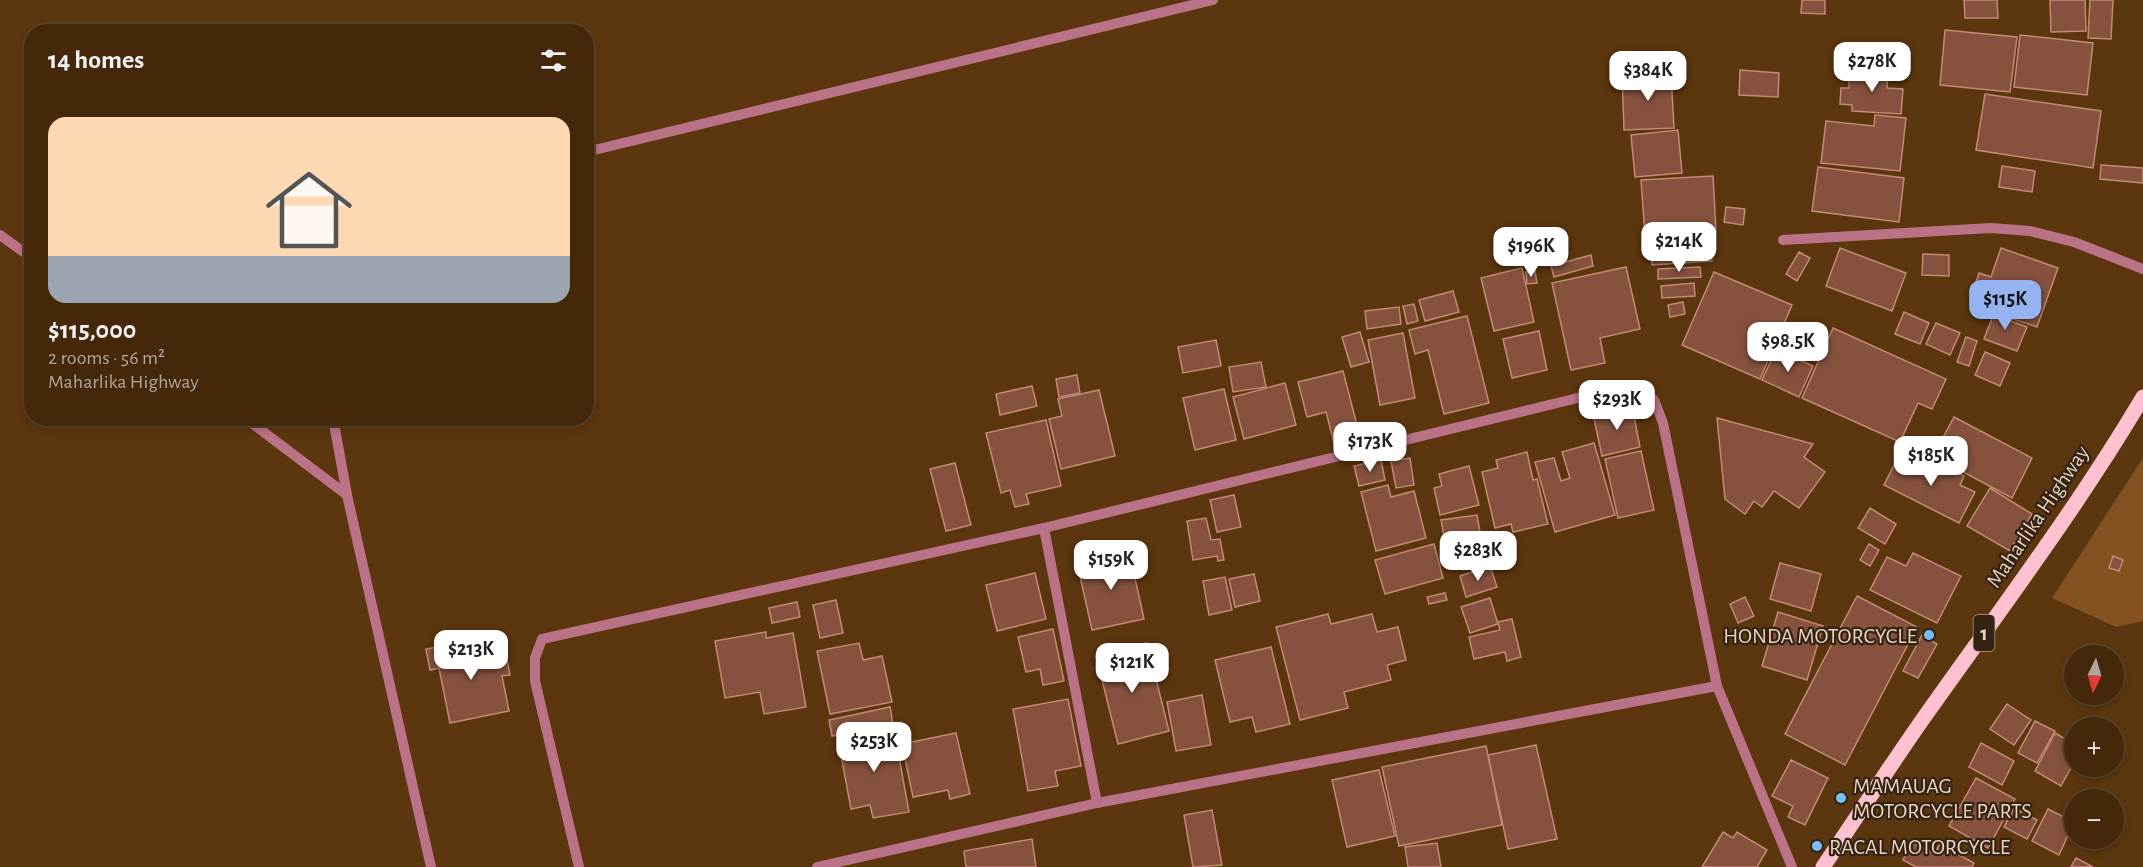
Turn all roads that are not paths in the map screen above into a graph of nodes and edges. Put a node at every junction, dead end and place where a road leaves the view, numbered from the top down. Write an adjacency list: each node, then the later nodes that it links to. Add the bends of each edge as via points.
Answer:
1 (1213, 0): 2 (street)
2 (594, 150)
3 (0, 235): 5 (street)
4 (1782, 240): 6 (street, via 2001,228 2073,242)
5 (24, 252)
6 (2143, 269)
7 (2143, 397): 18 (main road, Maharlika Highway / 1, via 2029,571)
8 (256, 426): 10 (street)
9 (334, 426): 10 (street)
10 (347, 495): 14 (street)
11 (1044, 528): 12 (street, via 1586,396 1638,387 1653,400 1663,423); 13 (street); 15 (street, via 542,639 535,658 535,681)
12 (1717, 686): 13 (street); 17 (street)
13 (1097, 803): 16 (street)
14 (431, 867)
15 (579, 867)
16 (817, 867)
17 (1792, 867)
18 (1823, 867)

